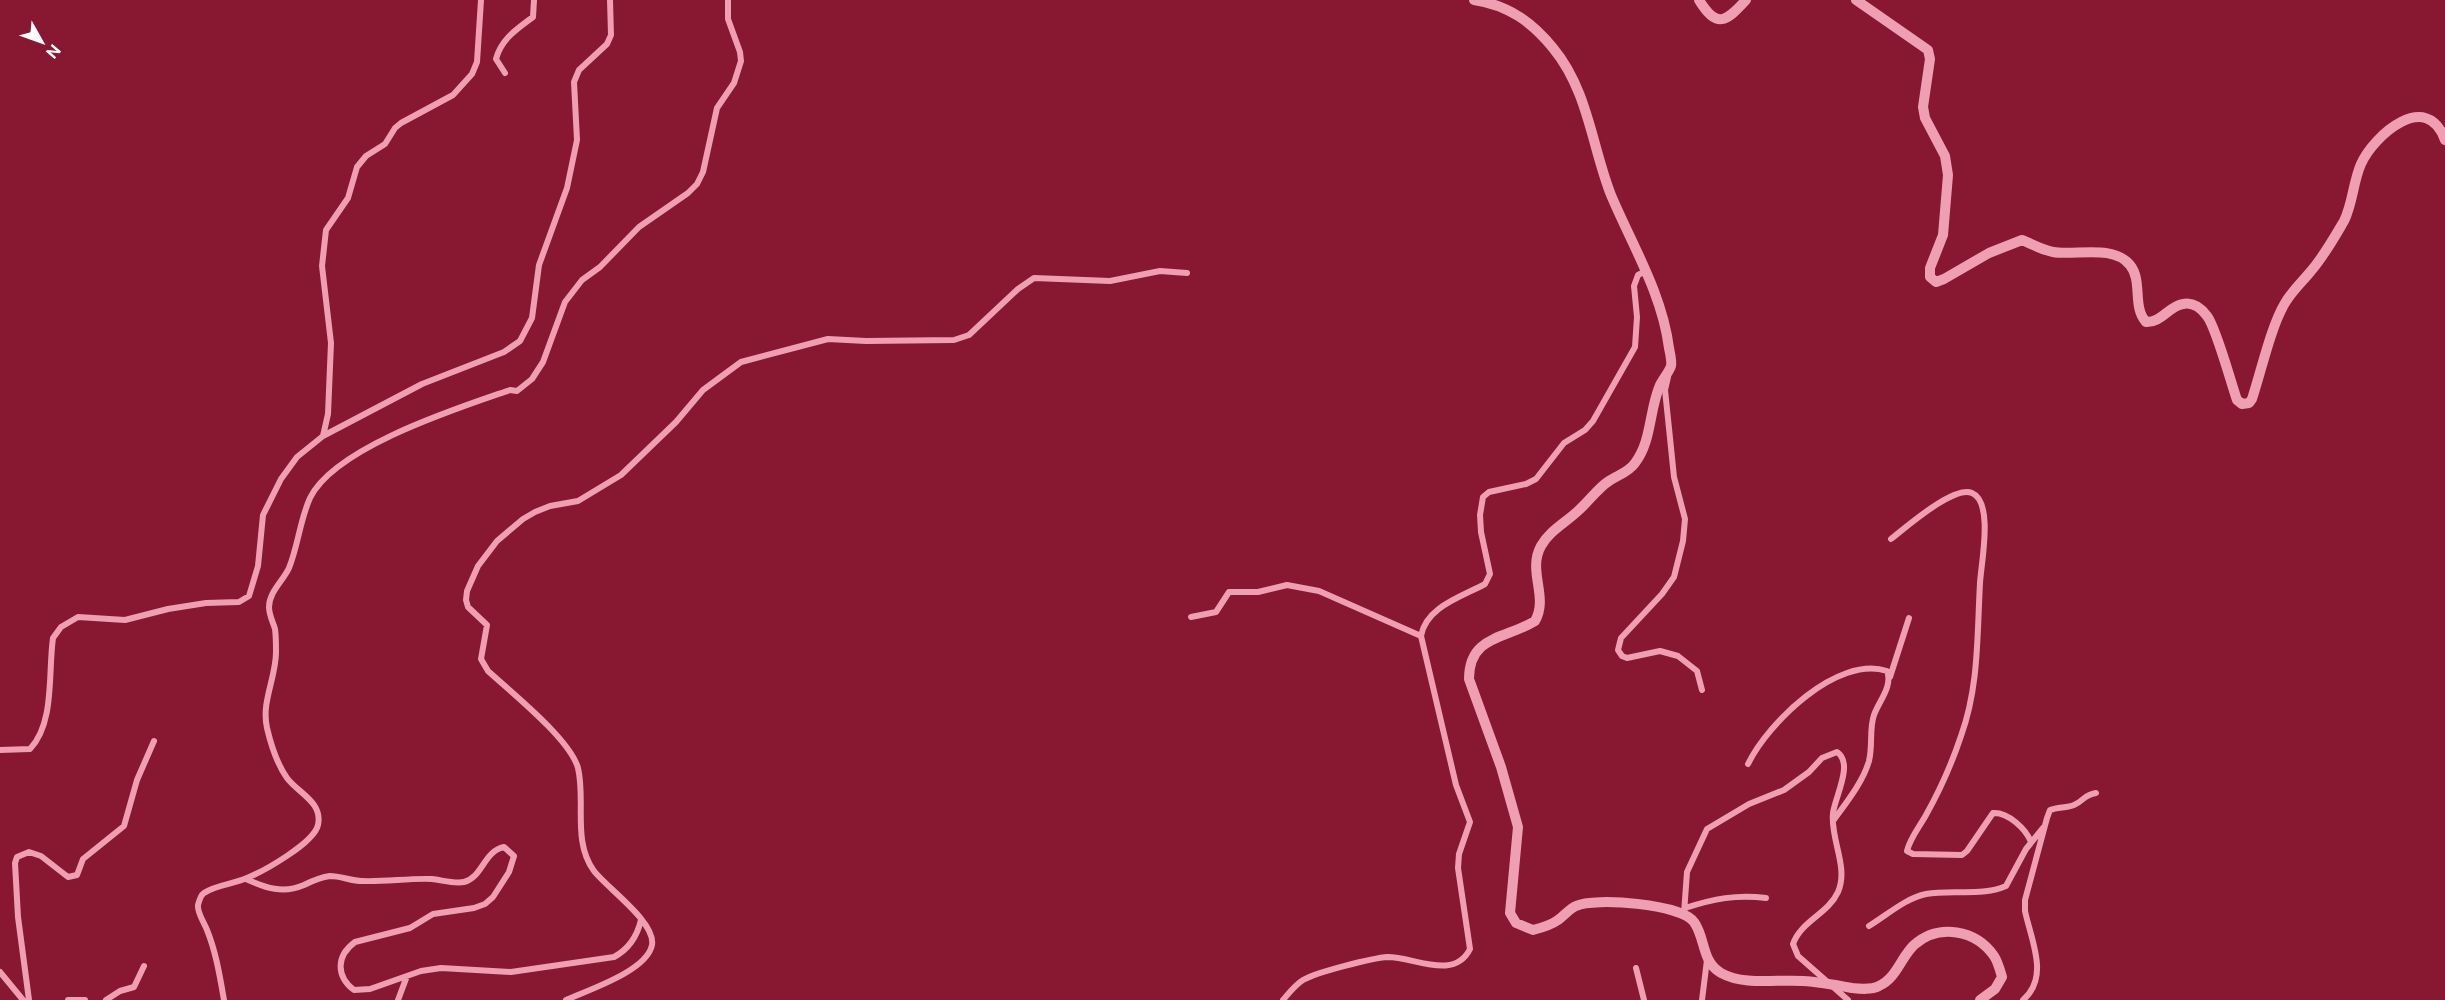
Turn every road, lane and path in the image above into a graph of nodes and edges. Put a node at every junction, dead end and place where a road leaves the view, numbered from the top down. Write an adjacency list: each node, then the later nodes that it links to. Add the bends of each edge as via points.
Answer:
1 (482, 0): 14 (street, via 477,62 469,78 453,95 401,123 385,144 361,160 348,198 326,230 322,267 329,312 331,373)
2 (534, 0): 9 (street, via 533,17 499,49 496,59)
3 (610, 0): 14 (street, via 611,35 607,44 579,70 574,82 577,140 567,188 539,265 526,332 504,352 423,384)
4 (728, 0): 28 (street, via 728,19 741,61 734,83 717,108 708,158 697,183 639,227 582,280 565,302 543,362 532,379 517,391 451,409 355,454 310,498 289,569 268,609 276,652 265,711 277,758 288,780 314,804 318,824 306,841)
5 (1474, 0): 11 (street, via 1503,6 1522,17 1560,58 1577,90 1612,196)
6 (1700, 0): 7 (street, via 1707,12 1719,20 1732,15)
7 (1746, 0)
8 (1856, 0): 10 (street, via 1928,50 1923,107 1940,143 1948,175 1943,235 1930,277 1936,282 1944,279 1989,253 2022,240 2050,251 2108,253 2122,258 2135,274 2141,317 2146,322 2189,303 2208,317 2236,400 2242,404 2252,399 2284,304 2323,255 2348,213 2357,174 2368,153 2394,127 2418,115 2435,123)
9 (505, 74)
10 (2445, 140)
11 (1646, 271): 13 (street, via 1665,323); 18 (street, via 1638,274 1634,286 1638,333 1635,347 1604,403 1585,430 1564,443 1536,479 1483,497 1479,515 1488,579 1434,611)
12 (1186, 273): 31 (street, via 1160,271 1110,281 1034,278 969,335 954,340 828,339 741,363 703,390 621,475 589,497 550,506 523,519 491,547 478,566 466,600 487,625 481,659 488,671 571,753 578,767 580,823 588,858 594,870)
13 (1671, 365): 20 (street, via 1665,390 1674,477 1685,519 1683,541 1674,577 1621,638 1618,650 1627,658 1660,651 1678,656 1697,671); 30 (street, via 1659,386 1643,450 1635,464 1602,487 1541,545 1534,561 1540,606 1535,621 1482,644 1469,665 1469,679 1518,826 1510,913 1516,923 1533,930 1556,921 1577,905 1596,903 1636,903)
14 (323, 436): 22 (street, via 297,457 263,515 256,574 252,590 244,600 168,609 117,621 78,617 67,622 53,638 47,712 34,744 22,751)
15 (1891, 539): 27 (street, via 1956,494 1966,491 1979,499 1985,530 1979,652 1972,695 1962,735 1907,851 1962,855 1993,813 2021,826)
16 (1191, 617): 18 (street, via 1216,612 1229,592 1258,592 1287,585 1326,593)
17 (1909, 618): 19 (street)
18 (1421, 636): 47 (street, via 1456,785 1470,822 1458,868 1470,949 1461,960 1442,966 1389,957 1366,961 1306,979)
19 (1890, 677): 23 (street, via 1887,672 1865,668 1832,678 1765,737); 25 (street, via 1874,715 1868,763)
20 (1702, 690)
21 (154, 741): 40 (street, via 137,780 124,826 83,859 77,875 68,877 41,856 29,852 17,857 18,917)
22 (0, 750)
23 (1748, 764)
24 (2096, 793): 26 (street, via 2087,794 2074,805 2050,810)
25 (1833, 822): 30 (street, via 1845,763 1837,752 1822,758 1784,790 1749,804 1707,829 1687,872); 38 (street, via 1841,884 1830,904 1806,923 1792,944 1798,956)
26 (2045, 826): 27 (street); 52 (street, via 2025,911 2038,972 2033,989)
27 (2031, 842): 32 (street, via 2006,886 1982,892 1919,896)
28 (246, 879): 37 (street, via 280,890 332,876 363,881 424,879 459,883 471,879 497,848 509,850 514,856 509,872 485,904 433,914 410,928 355,942 340,959 345,983 354,990 370,989); 44 (street, via 203,893 198,901)
29 (1766, 898): 30 (street, via 1725,897)
30 (1685, 911): 33 (street, via 1693,921)
31 (641, 920): 37 (street, via 635,938 614,957 511,972 441,968); 46 (street, via 653,942 638,966)
32 (1869, 926)
33 (1707, 959): 38 (street, via 1729,976); 49 (street)
34 (144, 966): 43 (street, via 134,987)
35 (1636, 968): 48 (street)
36 (0, 972): 39 (street)
37 (407, 976): 45 (street)
38 (1832, 984): 50 (street); 51 (street, via 1879,987 1891,979 1917,943 1937,934 1961,932 1977,939 1995,956 2002,977 1995,989)
39 (23, 1000)
40 (29, 1000)
41 (68, 1000): 42 (street)
42 (85, 1000)
43 (106, 1000)
44 (224, 1000)
45 (398, 1000)
46 (566, 1000)
47 (1283, 1000)
48 (1644, 1000)
49 (1702, 1000)
50 (1848, 1000)
51 (1980, 1000)
52 (2023, 1000)

